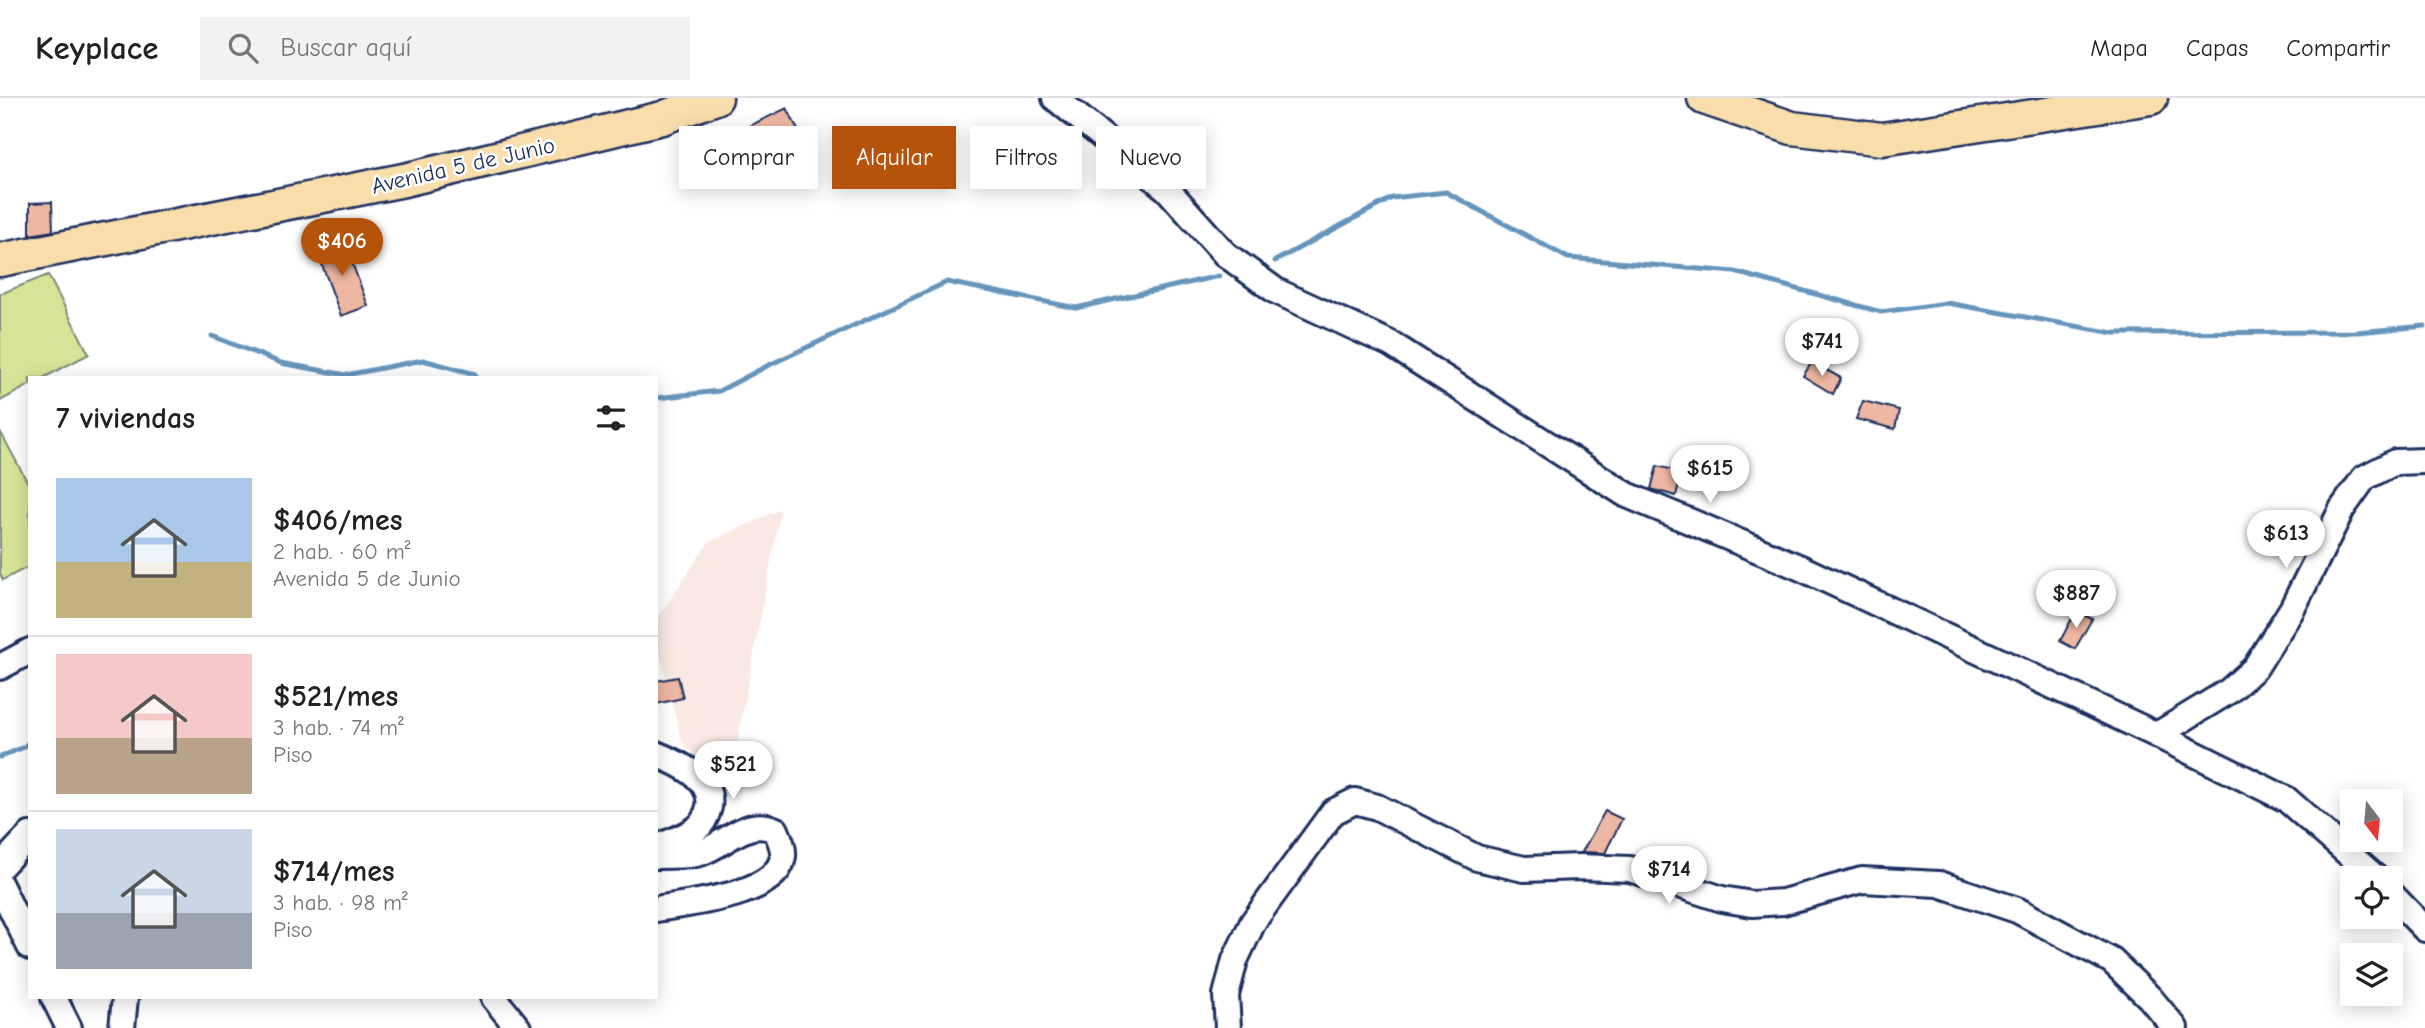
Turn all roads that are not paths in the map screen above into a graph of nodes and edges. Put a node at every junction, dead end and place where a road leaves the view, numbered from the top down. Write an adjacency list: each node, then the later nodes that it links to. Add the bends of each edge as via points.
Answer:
1 (716, 98): 5 (main road, Avenida 5 de Junio, via 662,118 404,180)
2 (1055, 98): 9 (street, via 1167,189 1224,254 1276,291 1391,344 1627,495 1801,569)
3 (1704, 98): 4 (main road, via 1792,128 1882,139)
4 (2151, 98)
5 (0, 260)
6 (2425, 461): 9 (street, via 2395,462 2364,478 2342,509 2292,609 2255,668 2229,691)
7 (28, 652): 8 (street)
8 (0, 667)
9 (2157, 735): 14 (street, via 2286,799)
10 (658, 755): 12 (street, via 684,765 708,789 710,802 697,829)
11 (28, 837): 15 (street)
12 (658, 847)
13 (658, 856): 18 (street, via 704,852 752,826 764,825 776,830 783,859 775,874 746,892)
14 (2362, 866)
15 (0, 867)
16 (0, 885): 20 (street)
17 (2403, 906): 19 (street)
18 (658, 909)
19 (2425, 929)
20 (28, 943)
21 (54, 999): 24 (street)
22 (125, 999): 25 (street)
23 (495, 999): 26 (street)
24 (60, 1026)
25 (122, 1028)
26 (518, 1028)
27 (1228, 1028): 28 (street, via 1226,995 1235,960 1253,922 1333,812 1354,801 1377,807 1477,858 1524,869 1630,869 1752,904 1783,902 1862,880 1939,884 2017,910 2112,961)
28 (2175, 1028)

